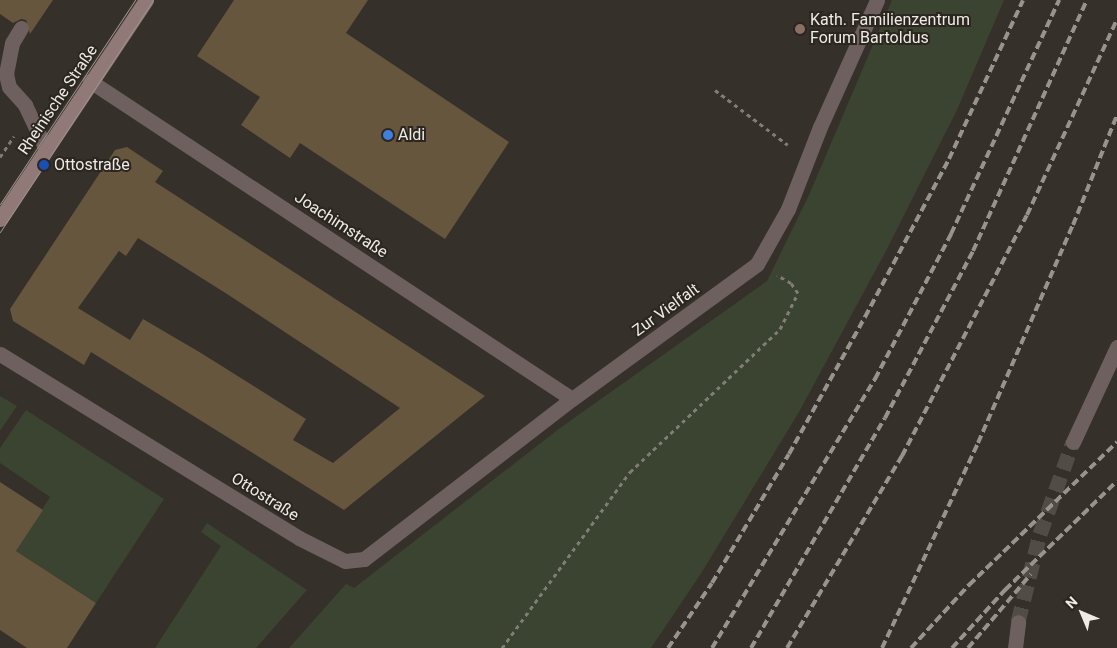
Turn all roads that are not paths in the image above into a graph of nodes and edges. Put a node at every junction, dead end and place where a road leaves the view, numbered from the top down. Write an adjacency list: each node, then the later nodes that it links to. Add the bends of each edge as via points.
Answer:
1 (146, 0): 4 (main road, Rheinische Straße)
2 (877, 0): 9 (street, Zur Vielfalt, via 820,127 788,209 757,264)
3 (21, 28): 5 (street, via 12,43 6,74 9,87 25,105)
4 (90, 81): 5 (main road, Rheinische Straße); 9 (street, Joachimstraße)
5 (46, 149): 6 (main road, Rheinische Straße)
6 (0, 219)
7 (1117, 347): 10 (street)
8 (0, 354): 11 (street, Ottostraße, via 299,538 345,561)
9 (572, 399): 11 (street, Zur Vielfalt)
10 (1073, 442)
11 (364, 558)
12 (1018, 622): 13 (street)
13 (1015, 648)

